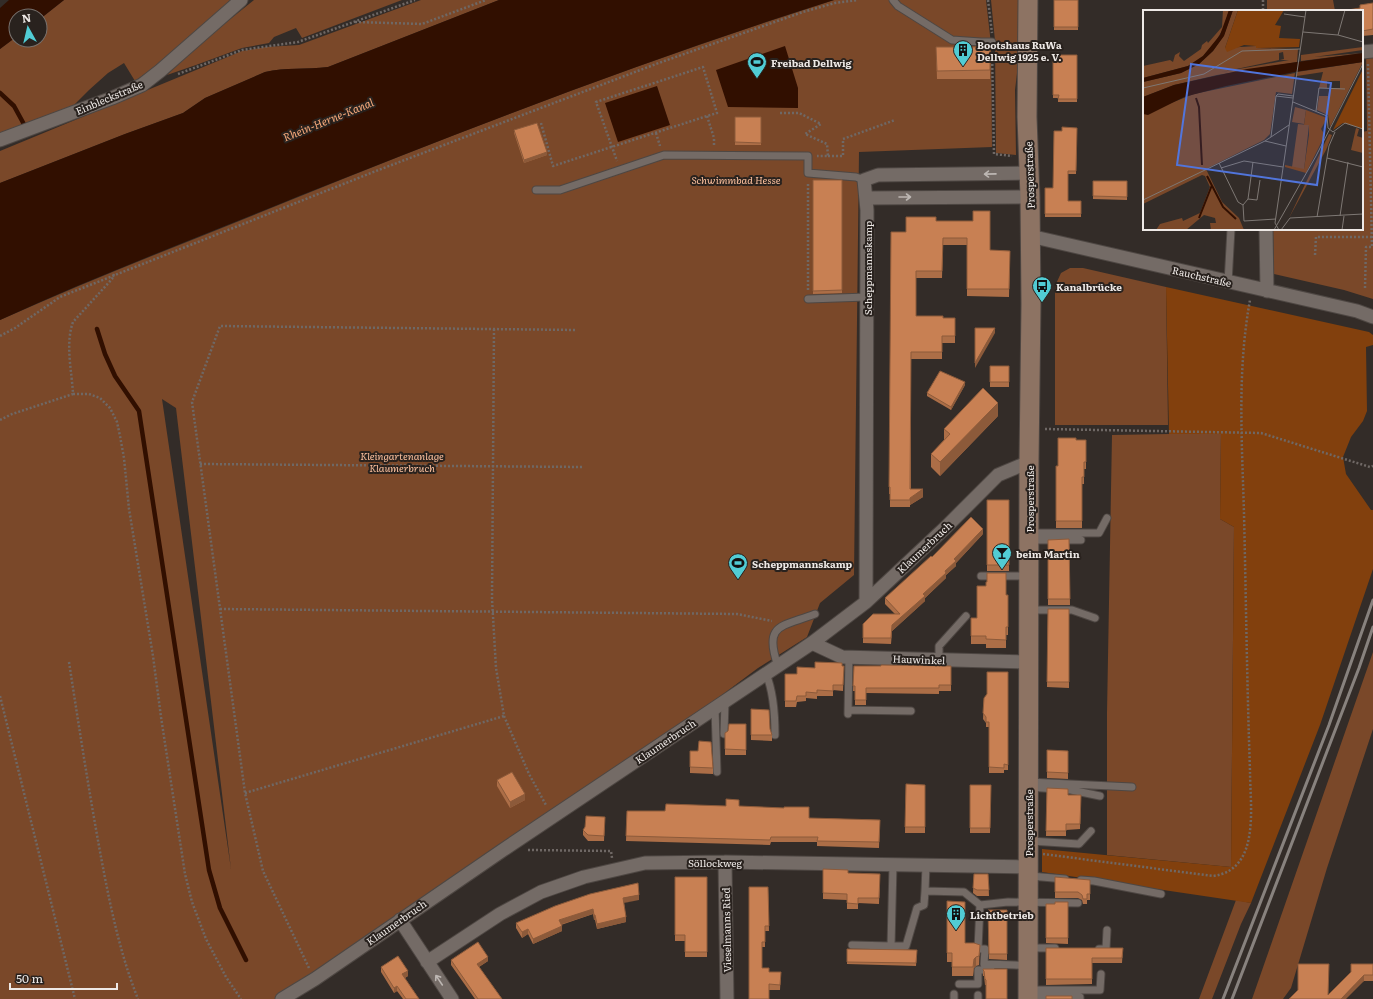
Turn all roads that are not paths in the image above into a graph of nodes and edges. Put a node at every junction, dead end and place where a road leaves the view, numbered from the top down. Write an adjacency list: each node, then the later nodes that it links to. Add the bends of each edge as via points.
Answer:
1 (241, 0): 5 (street, Einbleckstraße, via 142,85)
2 (893, 0): 4 (lane, via 898,6 952,40)
3 (1028, 0): 6 (main road, Prosperstraße)
4 (992, 42)
5 (0, 140)
6 (1029, 164): 7 (street, one-way to 7, via 878,175); 9 (main road, Prosperstraße)
7 (864, 180): 8 (lane, via 808,173 808,156 664,156 560,190); 10 (street, Scheppmannskamp)
8 (536, 190)
9 (1030, 197): 10 (street, one-way to 9); 13 (main road, Prosperstraße)
10 (866, 198): 16 (street, Scheppmannskamp)
11 (1230, 230): 14 (lane)
12 (1266, 230): 15 (street)
13 (1030, 236): 14 (street, Rauchstraße); 19 (main road, Prosperstraße)
14 (1228, 283): 15 (street, Rauchstraße)
15 (1267, 291): 18 (street, Rauchstraße, via 1357,311)
16 (867, 297): 17 (lane); 25 (street, Scheppmannskamp)
17 (808, 299)
18 (1373, 317)
19 (1029, 462): 21 (main road, Prosperstraße); 25 (street, Klaumerbruch, via 998,475)
20 (1107, 518): 21 (lane, via 1099,533)
21 (1029, 537): 22 (lane); 24 (main road, Prosperstraße)
22 (1081, 540)
23 (981, 576): 24 (lane)
24 (1029, 576): 26 (main road, Prosperstraße)
25 (866, 602): 30 (street, Klaumerbruch)
26 (1029, 610): 29 (lane, via 1072,610); 33 (main road, Prosperstraße)
27 (815, 614): 34 (lane, via 778,628 772,637)
28 (966, 616): 32 (lane, via 939,646)
29 (1095, 618)
30 (812, 643): 31 (street, Hauwinkel); 34 (street, Klaumerbruch)
31 (849, 657): 32 (street, Hauwinkel); 37 (lane, via 848,712)
32 (939, 659): 33 (street, Hauwinkel)
33 (1029, 662): 41 (main road, Prosperstraße)
34 (778, 666): 35 (street, Klaumerbruch)
35 (766, 674): 36 (street, Klaumerbruch); 39 (lane, via 770,682)
36 (720, 705): 38 (lane); 40 (lane); 54 (street, Klaumerbruch)
37 (911, 711)
38 (724, 734)
39 (775, 735)
40 (717, 772)
41 (1028, 784): 42 (lane); 43 (lane); 45 (main road, Prosperstraße)
42 (1132, 787)
43 (1100, 796)
44 (1092, 831): 45 (lane, via 1079,844)
45 (1027, 859): 48 (street, Söllockweg); 50 (lane, via 1094,881); 51 (main road, Prosperstraße)
46 (724, 862): 47 (street, Söllockweg); 61 (street, Söllockweg, via 645,864 584,877 541,892 500,914); 68 (street, Vieselmanns Ried)
47 (893, 865): 48 (street, Söllockweg); 57 (lane)
48 (926, 865): 49 (lane)
49 (926, 891): 53 (lane, via 964,892); 57 (lane, via 924,905 917,908 906,946)
50 (1161, 894)
51 (1027, 902): 52 (lane); 53 (lane); 58 (main road, Prosperstraße)
52 (1078, 903)
53 (980, 905): 62 (lane, via 978,949 985,949 984,964)
54 (400, 920): 61 (street); 66 (street, Klaumerbruch)
55 (1107, 930): 60 (lane, via 1106,949)
56 (852, 945): 57 (lane)
57 (891, 946)
58 (1027, 948): 59 (lane); 62 (main road, Prosperstraße)
59 (1059, 948)
60 (1091, 949)
61 (427, 962): 67 (street, one-way to 61)
62 (1027, 966): 64 (lane, via 1015,969 978,970 978,984); 65 (main road, Prosperstraße)
63 (1101, 974): 65 (lane, via 1100,990)
64 (959, 984)
65 (1028, 995): 69 (lane)
66 (282, 999)
67 (452, 999)
68 (727, 999)
69 (1080, 999)

